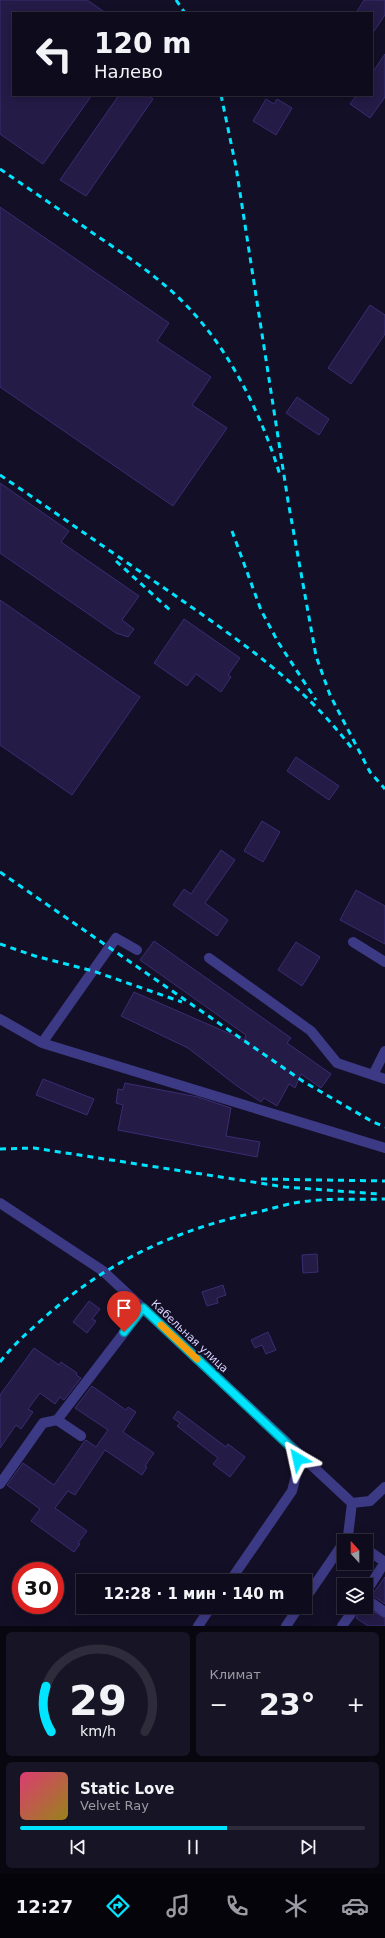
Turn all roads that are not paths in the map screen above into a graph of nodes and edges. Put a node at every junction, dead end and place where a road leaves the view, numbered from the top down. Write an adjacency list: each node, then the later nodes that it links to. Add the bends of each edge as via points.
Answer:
1 (353, 942): 4 (street)
2 (137, 950): 6 (street, via 116,938)
3 (209, 958): 8 (street, via 311,1031 337,1063)
4 (385, 962)
5 (0, 1019): 6 (street)
6 (42, 1043): 10 (street)
7 (385, 1051): 8 (street)
8 (373, 1075): 9 (street)
9 (385, 1079)
10 (385, 1148)
11 (0, 1203): 12 (street, Кабельная улица, via 103,1271)
12 (143, 1308): 13 (street); 15 (street, Кабельная улица)
13 (57, 1420): 14 (street); 16 (street, via 43,1423)
14 (81, 1436)
15 (297, 1453): 18 (street, Кабельная улица); 23 (street, via 298,1468 292,1491)
16 (0, 1484)
17 (385, 1487): 18 (street, via 370,1501)
18 (352, 1503): 19 (street)
19 (349, 1534)
20 (373, 1554): 22 (street)
21 (337, 1555): 25 (street)
22 (385, 1562): 24 (street)
23 (235, 1574)
24 (373, 1581)
25 (312, 1589)
26 (373, 1604): 27 (street)
27 (385, 1612)
28 (206, 1614): 31 (street)
29 (294, 1614): 32 (street)
30 (351, 1614): 33 (street)
31 (198, 1626)
32 (286, 1626)
33 (342, 1626)

